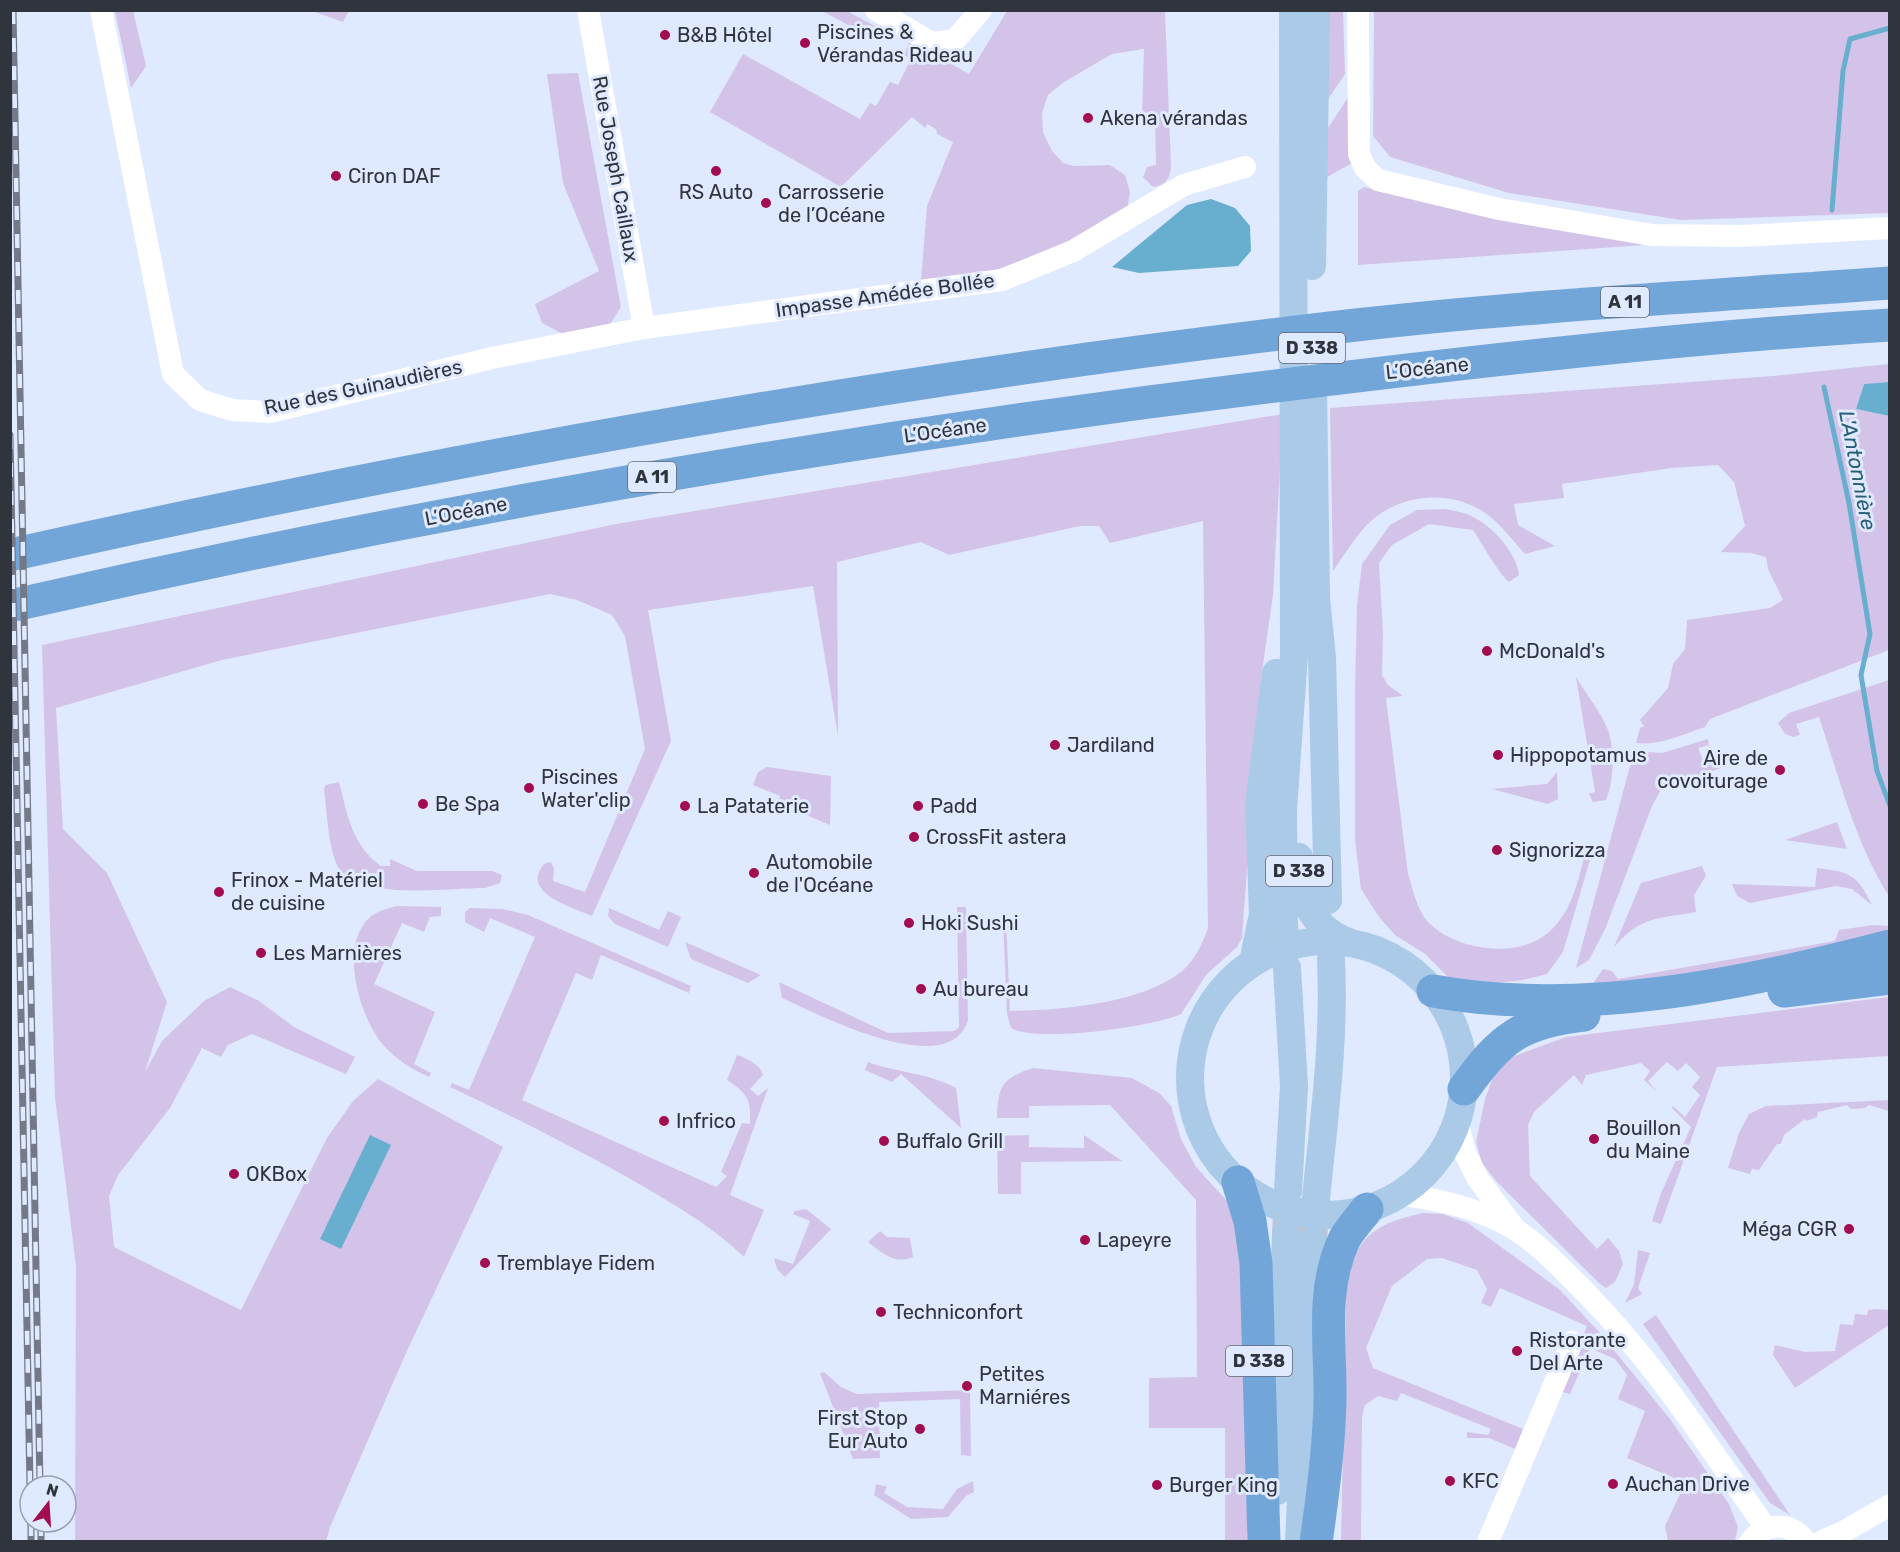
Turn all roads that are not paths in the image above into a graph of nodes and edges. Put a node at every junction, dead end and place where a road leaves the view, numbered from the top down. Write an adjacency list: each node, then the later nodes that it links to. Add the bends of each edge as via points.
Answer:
1 (101, 10): 12 (street, Rue des Guinaudières, via 173,374 200,400 232,410 270,411 505,355)
2 (588, 10): 12 (street, Rue Joseph Caillaux)
3 (876, 10): 4 (street, via 932,43 955,40)
4 (981, 10)
5 (1293, 10): 14 (main road, D 338)
6 (1314, 10): 14 (main road, D 338)
7 (1358, 10): 9 (street, via 1359,154 1365,168 1378,180 1499,209 1652,235 1742,236)
8 (1245, 168): 12 (street, Impasse Amédée Bollée, via 1184,185 1073,251 1002,280)
9 (1890, 228)
10 (1890, 283): 13 (highway, A 11, via 1544,307 1361,325 941,381 650,427 352,483)
11 (1890, 325): 15 (highway, L’Océane / A 11, via 1618,347 1362,375 977,425 665,474 346,534)
12 (644, 328)
13 (10, 555)
14 (1304, 591): 16 (main road, D 338, via 1322,658); 17 (main road, D 338, via 1294,655 1283,810); 18 (main road, D 338, via 1307,656 1301,889 1311,912 1330,933); 21 (main road, D 338, via 1279,654 1259,804 1263,914)
15 (10, 606)
16 (1328, 900)
17 (1284, 924)
18 (1354, 943): 21 (main road, via 1299,944); 24 (main road, via 1392,957)
19 (1890, 946): 24 (highway, via 1762,977 1603,998 1509,1000)
20 (1331, 960): 30 (main road, via 1328,1077)
21 (1253, 962): 27 (main road, via 1226,985 1207,1012 1191,1063 1192,1101 1202,1133 1218,1161)
22 (1287, 968): 28 (main road, via 1294,1086)
23 (1890, 978): 25 (highway, via 1542,1022 1509,1037 1483,1062)
24 (1433, 991): 25 (main road, via 1458,1037)
25 (1464, 1089): 26 (main road)
26 (1457, 1120): 29 (main road, via 1434,1164); 32 (street, via 1465,1153 1478,1179)
27 (1238, 1182): 31 (main road, via 1268,1201 1296,1211 1326,1214); 36 (highway, D 338, via 1252,1227 1256,1263)
28 (1288, 1191)
29 (1399, 1194): 31 (main road); 32 (street, via 1455,1204)
30 (1316, 1198)
31 (1367, 1209): 39 (highway, via 1346,1236 1335,1261 1329,1294 1330,1400)
32 (1516, 1231): 35 (street, via 1558,1264 1658,1372)
33 (1572, 1342): 40 (street)
34 (1890, 1505): 42 (street)
35 (1758, 1535): 41 (street, via 1790,1528)
36 (1264, 1542)
37 (1276, 1542): 38 (main road, D 338, via 1300,1238)
38 (1299, 1542)
39 (1316, 1542)
40 (1488, 1542)
41 (1806, 1542)
42 (1820, 1542)

